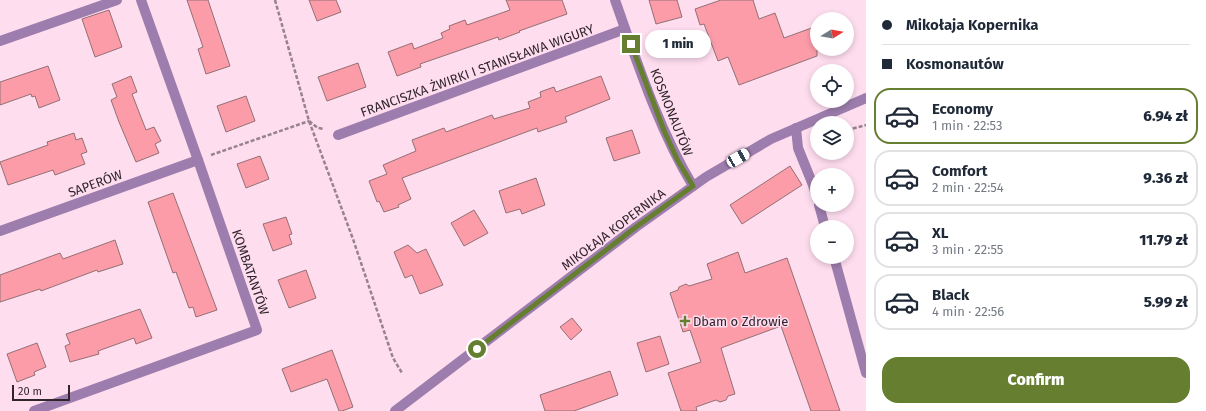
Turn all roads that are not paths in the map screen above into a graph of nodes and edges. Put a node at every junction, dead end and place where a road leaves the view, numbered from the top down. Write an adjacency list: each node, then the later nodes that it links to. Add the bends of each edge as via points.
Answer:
1 (117, 0): 5 (street)
2 (140, 0): 9 (street, KOMBATANTÓW)
3 (615, 0): 4 (street, KOSMONAUTÓW)
4 (625, 29): 8 (street, FRANCISZKA ŻWIRKI I STANISŁAWA WIGURY); 11 (street, KOSMONAUTÓW, via 665,133)
5 (0, 41)
6 (866, 98): 7 (street, MIKOŁAJA KOPERNIKA)
7 (796, 128): 10 (street, via 798,148); 11 (street, MIKOŁAJA KOPERNIKA, via 749,151)
8 (338, 136)
9 (198, 160): 12 (street, SAPERÓW); 15 (street, KOMBATANTÓW, via 257,330)
10 (810, 177)
11 (693, 186): 16 (street, MIKOŁAJA KOPERNIKA)
12 (0, 231)
13 (836, 264): 14 (street)
14 (866, 373)
15 (34, 411)
16 (395, 411)

